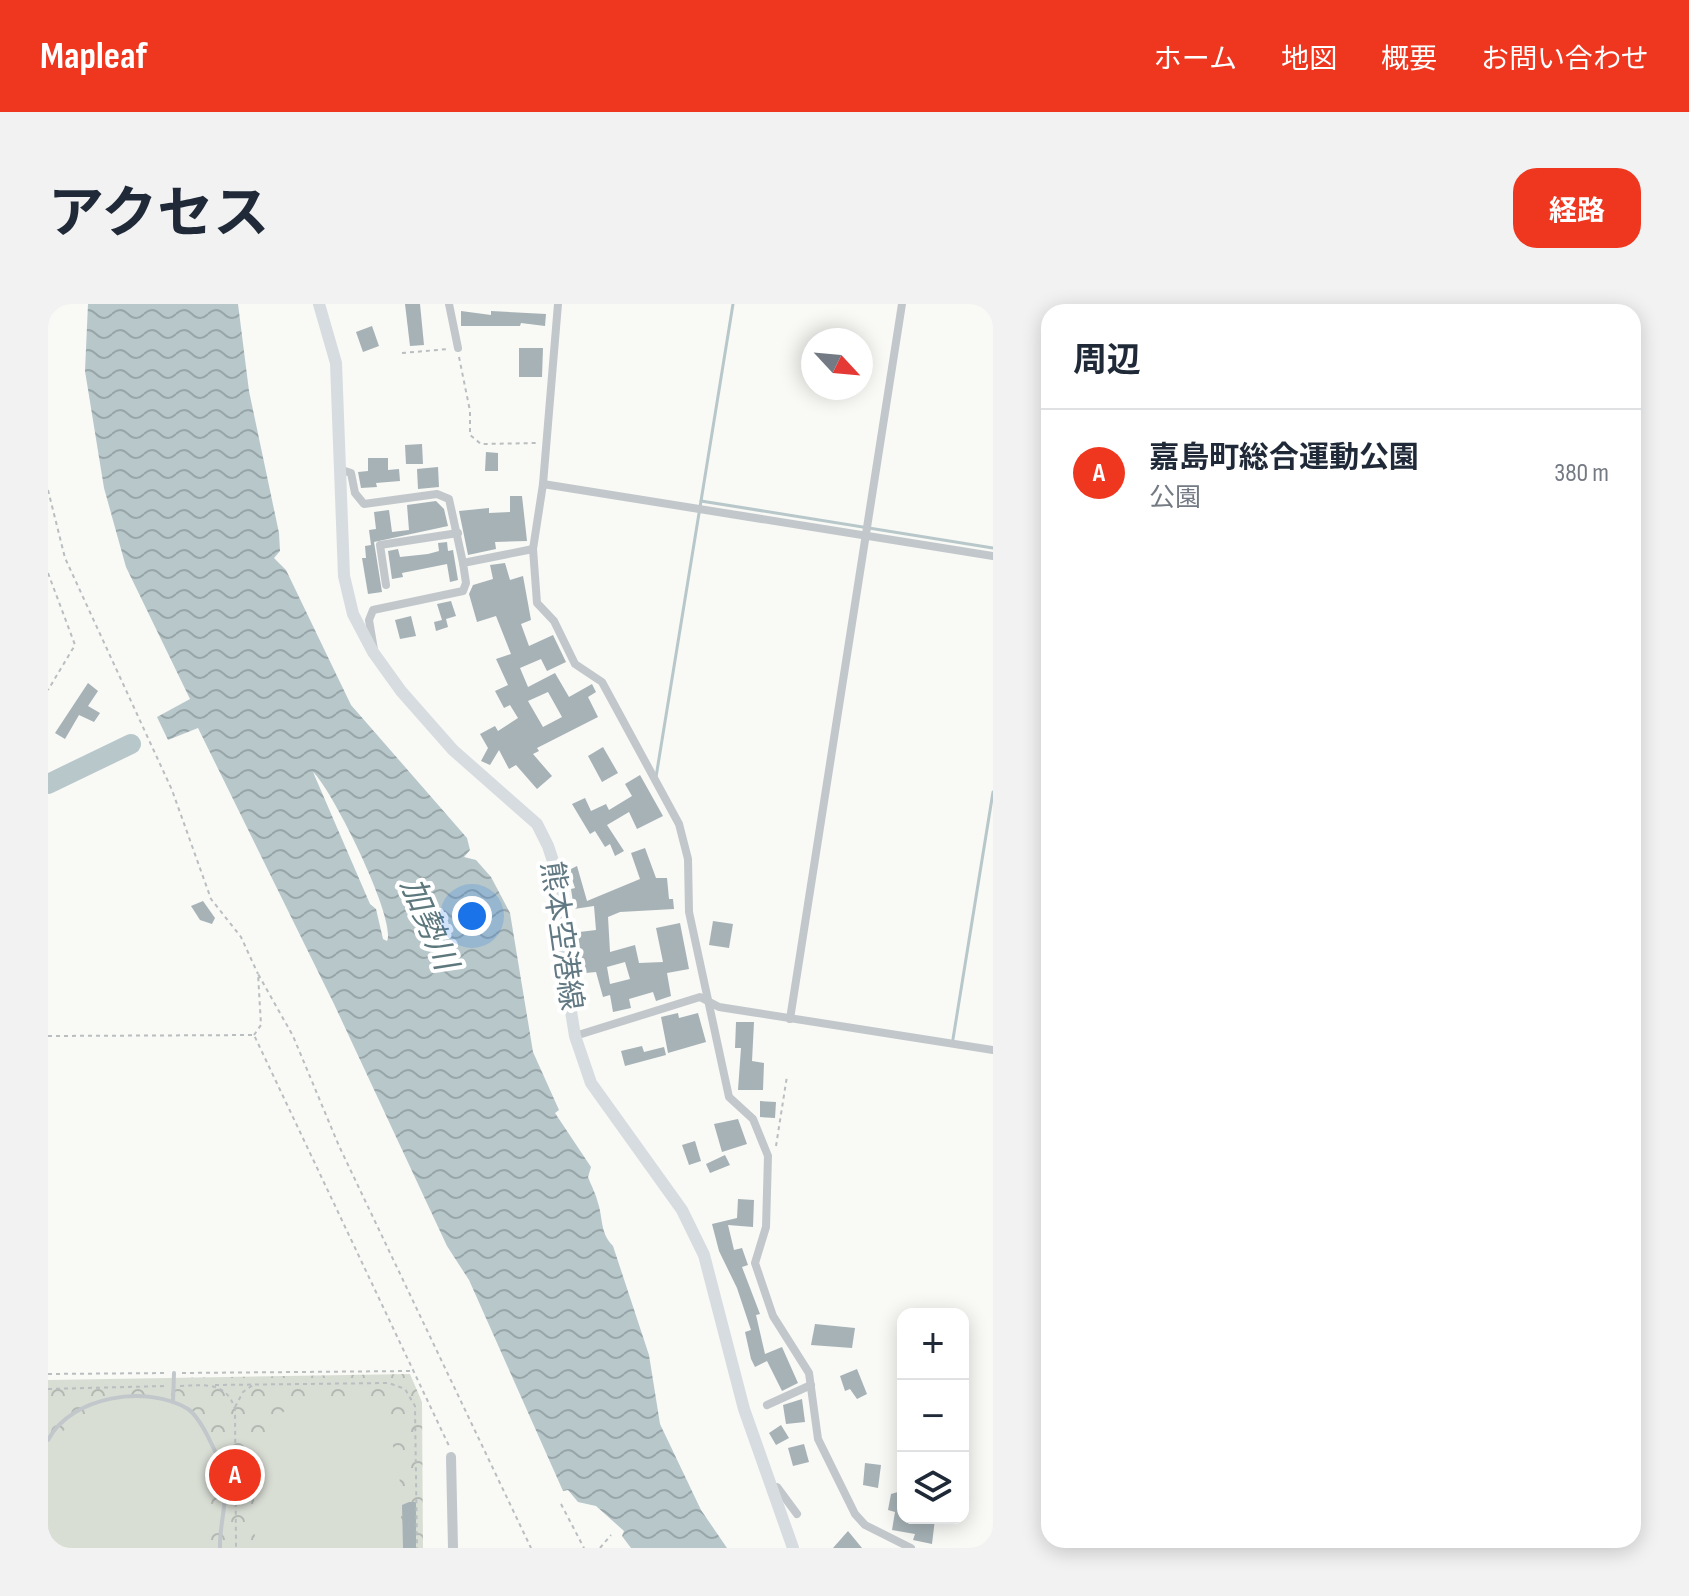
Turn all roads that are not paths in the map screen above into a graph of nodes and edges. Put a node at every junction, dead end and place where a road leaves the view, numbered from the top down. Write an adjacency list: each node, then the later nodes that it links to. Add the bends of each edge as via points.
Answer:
1 (319, 304): 6 (main road, 熊本空港線, via 336,363)
2 (449, 304): 5 (street)
3 (558, 304): 7 (street)
4 (902, 304): 9 (street)
5 (458, 348)
6 (342, 470): 8 (street, via 351,473 355,493 364,504 443,495 454,510); 14 (main road, 熊本空港線, via 344,576 353,614)
7 (543, 484): 9 (street); 10 (street)
8 (458, 533): 12 (street); 13 (street, via 380,545)
9 (865, 535): 11 (street); 16 (street)
10 (533, 549): 12 (street); 15 (street, via 537,603 554,621 575,664 602,682 679,824)
11 (993, 556)
12 (463, 563): 14 (street, via 463,591 373,610)
13 (386, 585)
14 (373, 652): 17 (main road, 熊本空港線, via 453,750 537,824 555,867)
15 (707, 1000): 16 (street, via 719,1007); 17 (street, via 700,997); 20 (street, via 729,1097 753,1119 768,1156 766,1227 755,1263 773,1316 809,1373)
16 (790, 1019): 18 (street)
17 (575, 1036): 25 (main road, 熊本空港線, via 591,1083 682,1210 704,1255 744,1409)
18 (993, 1050)
19 (174, 1373): 21 (lane)
20 (811, 1385): 22 (street); 30 (street, via 818,1439 855,1514 865,1525)
21 (173, 1402): 23 (lane, via 101,1401 60,1424); 27 (lane, via 191,1411 223,1470)
22 (767, 1405)
23 (48, 1440)
24 (451, 1457): 28 (street)
25 (772, 1488): 26 (street, via 785,1494); 29 (main road, 熊本空港線)
26 (797, 1514)
27 (220, 1548)
28 (453, 1548)
29 (793, 1548)
30 (911, 1548)

